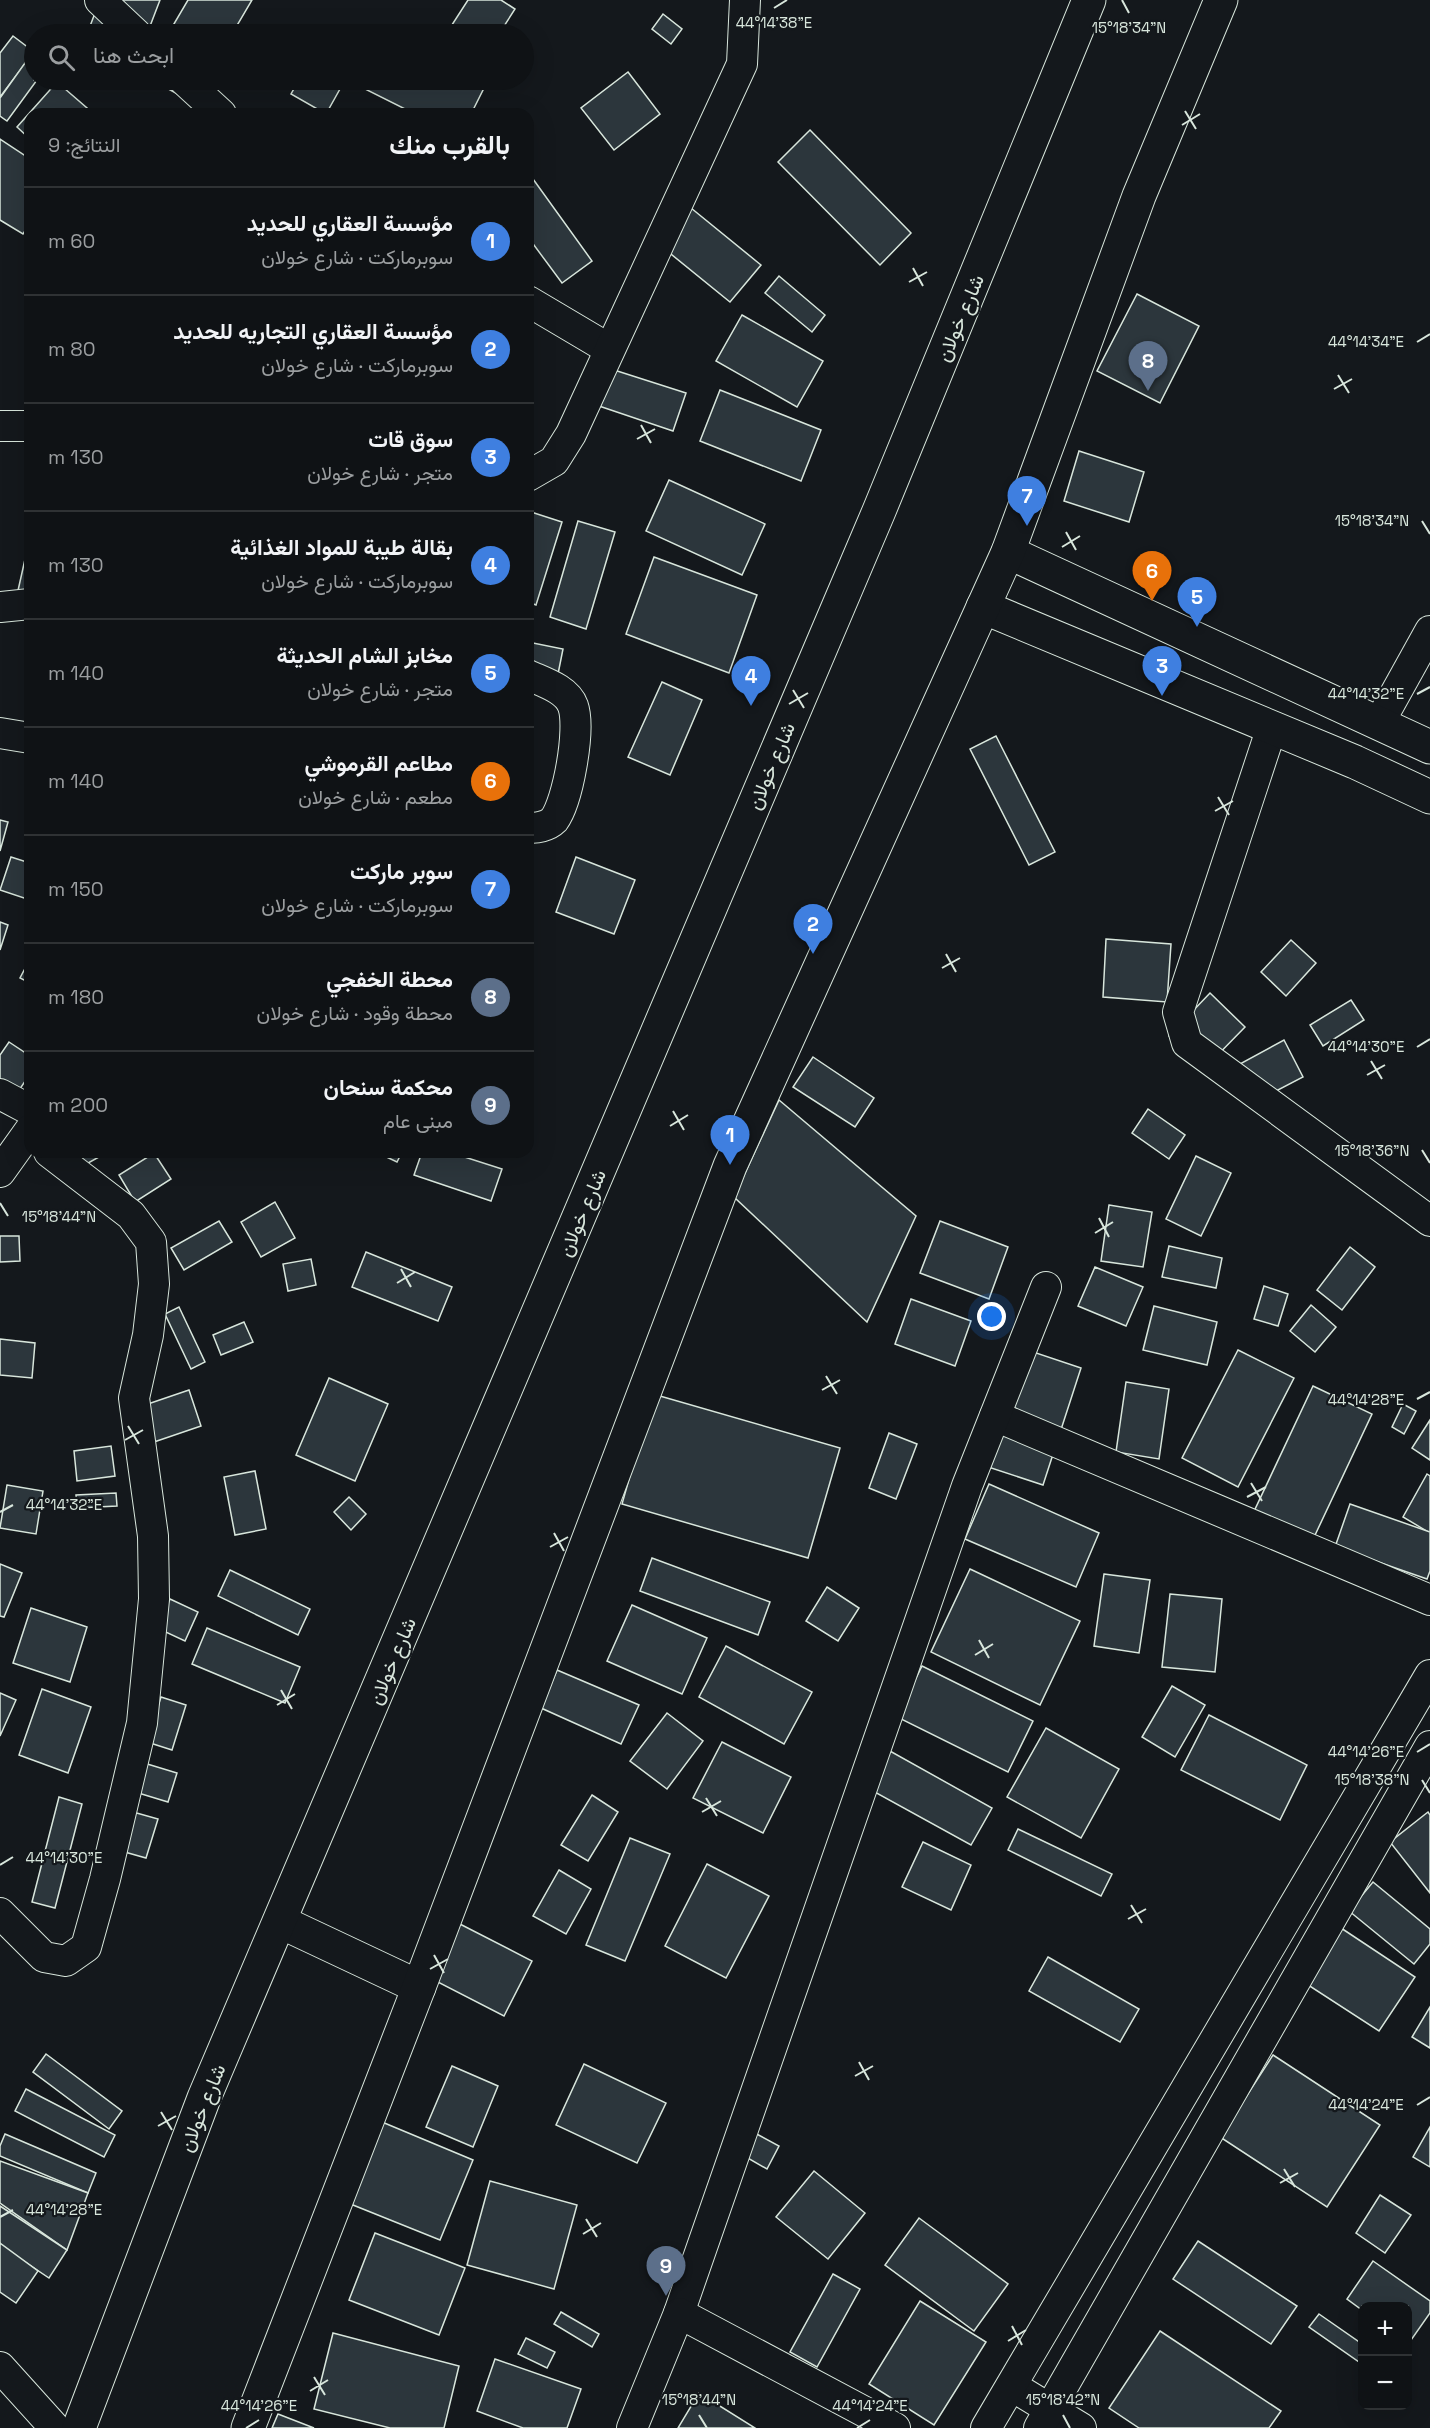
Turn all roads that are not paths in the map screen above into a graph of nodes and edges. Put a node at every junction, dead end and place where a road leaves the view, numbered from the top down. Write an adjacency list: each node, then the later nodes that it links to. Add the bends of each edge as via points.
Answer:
1 (100, 0): 5 (street)
2 (745, 0): 9 (street, via 741,64)
3 (1089, 0): 38 (main road, شارع خولان, via 879,511)
4 (1221, 0): 13 (main road, via 1139,196)
5 (125, 24)
6 (195, 90): 7 (street)
7 (214, 108)
8 (534, 305): 9 (street)
9 (609, 349): 12 (street, via 571,434 554,461)
10 (0, 426): 11 (street)
11 (24, 426)
12 (534, 473)
13 (1008, 552): 16 (main road); 19 (main road)
14 (24, 605): 15 (street)
15 (0, 607)
16 (983, 607): 20 (main road); 39 (main road, via 730,1166)
17 (1430, 631): 19 (street)
18 (534, 678): 25 (street, via 556,688 573,705 577,729 562,807 552,822)
19 (1379, 723): 23 (main road)
20 (1272, 727): 24 (main road); 31 (street, via 1178,1012 1187,1043)
21 (0, 734): 22 (street)
22 (24, 737)
23 (1430, 747)
24 (1430, 797)
25 (534, 829)
26 (0, 1094): 27 (street)
27 (24, 1122)
28 (24, 1144): 30 (street)
29 (63, 1158): 37 (street, via 131,1215 151,1242 154,1284 134,1398 153,1536 154,1599 142,1723 86,1947 66,1961 44,1957)
30 (0, 1173)
31 (1430, 1221)
32 (1046, 1287): 33 (street)
33 (995, 1416): 34 (street); 40 (street, via 967,1486)
34 (1430, 1600)
35 (1430, 1675): 42 (street)
36 (1430, 1746): 43 (street)
37 (0, 1913)
38 (281, 1922): 39 (main road); 45 (main road, شارع خولان, via 204,2098)
39 (419, 1987): 46 (main road)
40 (679, 2313): 47 (street); 48 (street)
41 (0, 2367): 44 (street)
42 (1012, 2386): 43 (street); 49 (street)
43 (1046, 2419): 50 (street)
44 (55, 2428)
45 (79, 2428)
46 (248, 2428)
47 (632, 2428)
48 (895, 2428)
49 (986, 2428)
50 (1081, 2428)

